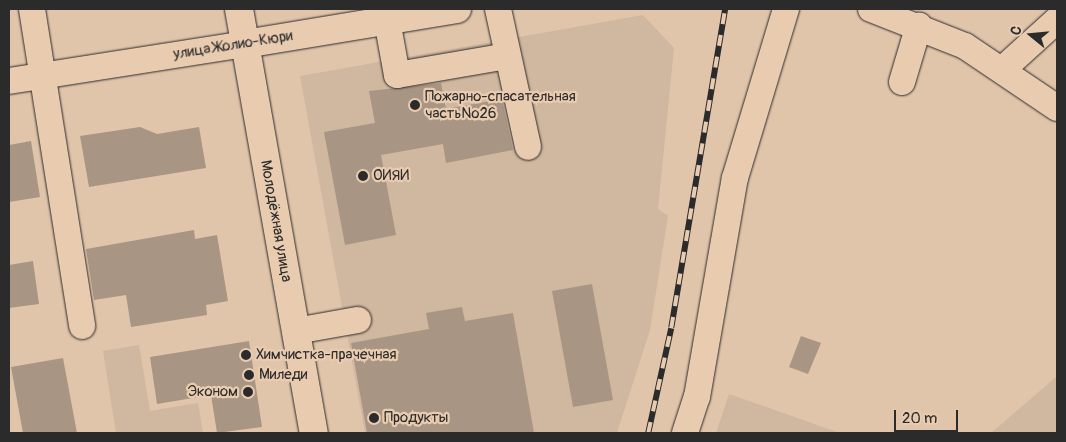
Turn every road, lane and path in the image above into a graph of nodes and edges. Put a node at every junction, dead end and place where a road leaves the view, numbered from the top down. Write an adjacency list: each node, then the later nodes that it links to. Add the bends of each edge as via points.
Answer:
1 (32, 9): 13 (street)
2 (239, 9): 10 (main road, Молодёжная улица)
3 (456, 9): 7 (main road, улица Жолио-Кюри)
4 (498, 9): 11 (street)
5 (786, 9): 22 (street, via 735,178 697,397)
6 (871, 9): 9 (street)
7 (387, 20): 10 (main road, улица Жолио-Кюри); 11 (street, via 397,75)
8 (1057, 20): 12 (street)
9 (919, 25): 12 (street); 15 (street)
10 (245, 44): 13 (street, улица Жолио-Кюри); 20 (main road, Молодёжная улица)
11 (507, 56): 17 (street)
12 (1003, 68): 16 (street)
13 (42, 75): 14 (street, улица Жолио-Кюри); 19 (street)
14 (9, 81)
15 (902, 82)
16 (1057, 108)
17 (528, 147)
18 (358, 320): 20 (street)
19 (82, 326)
20 (296, 331): 21 (main road, Молодёжная улица)
21 (314, 433)
22 (685, 433)

